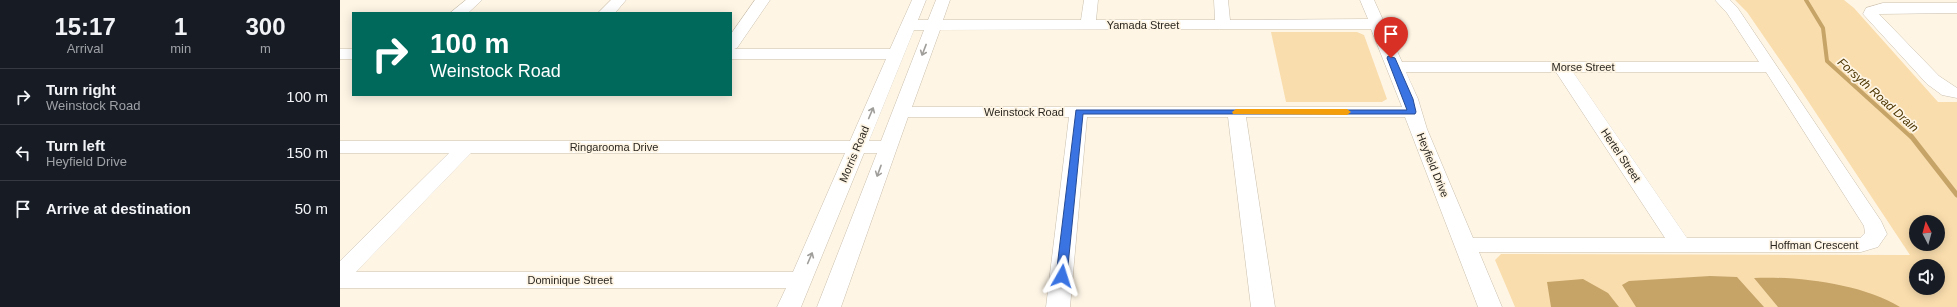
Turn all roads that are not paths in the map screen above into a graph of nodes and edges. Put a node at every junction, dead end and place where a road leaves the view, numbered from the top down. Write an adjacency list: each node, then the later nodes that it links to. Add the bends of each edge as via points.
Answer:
1 (474, 0): 11 (street)
2 (619, 0): 12 (street)
3 (763, 0): 18 (street)
4 (919, 0): 15 (street, Morris Road)
5 (943, 0): 16 (street)
6 (1091, 0): 13 (street)
7 (1221, 0): 17 (street)
8 (1367, 0): 14 (street, Heyfield Drive)
9 (1722, 0): 25 (street, Hoffman Crescent, via 1732,10)
10 (1957, 8): 26 (street, via 1883,8 1871,11 1933,80)
11 (459, 12)
12 (607, 12)
13 (1088, 24): 16 (street, Yamada Street); 17 (street, Yamada Street)
14 (1376, 24): 17 (street, Yamada Street); 23 (street, Heyfield Drive)
15 (909, 25): 16 (street, Yamada Street); 22 (street, Morris Road)
16 (934, 25): 27 (street, one-way to 27)
17 (1223, 25)
18 (732, 44)
19 (340, 54): 20 (street)
20 (352, 54)
21 (732, 54): 22 (street)
22 (896, 54): 33 (street, Morris Road, one-way to 22)
23 (1395, 67): 24 (street, Morse Street); 30 (street, Heyfield Drive)
24 (1561, 67): 25 (street, Morse Street); 36 (street, Hertel Street)
25 (1771, 67): 36 (street, Hoffman Crescent, via 1874,226 1876,234 1869,243 1862,245)
26 (1952, 92)
27 (900, 112): 28 (street, Weinstock Road); 34 (street)
28 (1079, 112): 29 (street, Weinstock Road); 42 (street)
29 (1236, 112): 30 (street, Weinstock Road); 43 (street)
30 (1412, 112): 35 (street, Heyfield Drive)
31 (340, 147): 32 (street, Ringarooma Drive)
32 (466, 147): 33 (street, Ringarooma Drive); 37 (street)
33 (857, 147): 34 (street, Ringarooma Drive); 39 (street, Morris Road, one-way to 33)
34 (888, 147): 41 (street, one-way to 41)
35 (1466, 245): 36 (street, Hoffman Crescent); 44 (street, Heyfield Drive)
36 (1681, 245)
37 (340, 275)
38 (340, 280): 39 (street, Dominique Street)
39 (801, 280): 40 (street, Morris Road)
40 (789, 307)
41 (829, 307)
42 (1058, 307)
43 (1263, 307)
44 (1490, 307)

